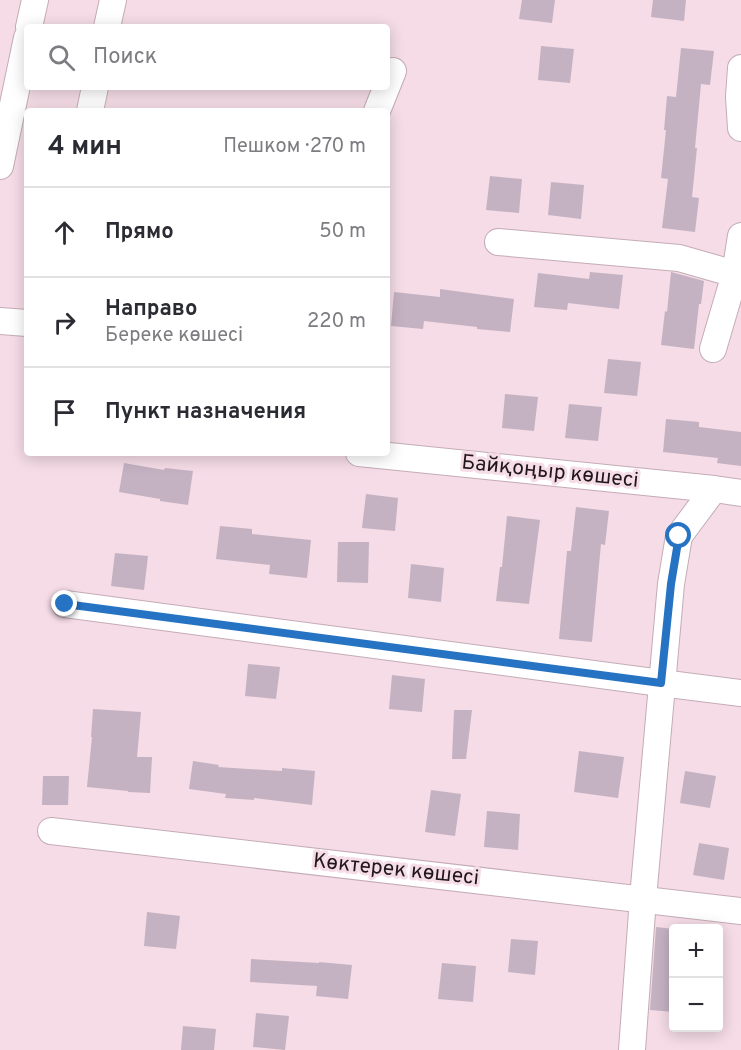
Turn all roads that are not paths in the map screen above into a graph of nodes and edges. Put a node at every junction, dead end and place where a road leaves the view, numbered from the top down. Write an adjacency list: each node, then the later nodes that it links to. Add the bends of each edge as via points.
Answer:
1 (35, 0): 3 (street)
2 (113, 0): 4 (street)
3 (30, 24)
4 (108, 24)
5 (24, 52): 14 (street)
6 (741, 68): 13 (street)
7 (393, 71): 8 (street)
8 (390, 78)
9 (94, 90): 11 (street)
10 (385, 90): 12 (street)
11 (91, 108)
12 (378, 108)
13 (741, 128)
14 (0, 166)
15 (741, 236): 17 (street)
16 (498, 242): 17 (street, via 679,258)
17 (735, 274): 20 (street)
18 (0, 321): 19 (street)
19 (24, 323)
20 (712, 350)
21 (389, 456): 22 (street, Байқоңыр көшесі)
22 (714, 489): 23 (street, Байқоңыр көшесі); 25 (street, via 679,536)
23 (741, 493)
24 (65, 604): 25 (street)
25 (661, 683): 26 (street); 28 (street)
26 (741, 693)
27 (51, 831): 28 (street, Көктерек көшесі)
28 (643, 898): 29 (street, Көктерек көшесі); 30 (street)
29 (741, 911)
30 (632, 1050)

